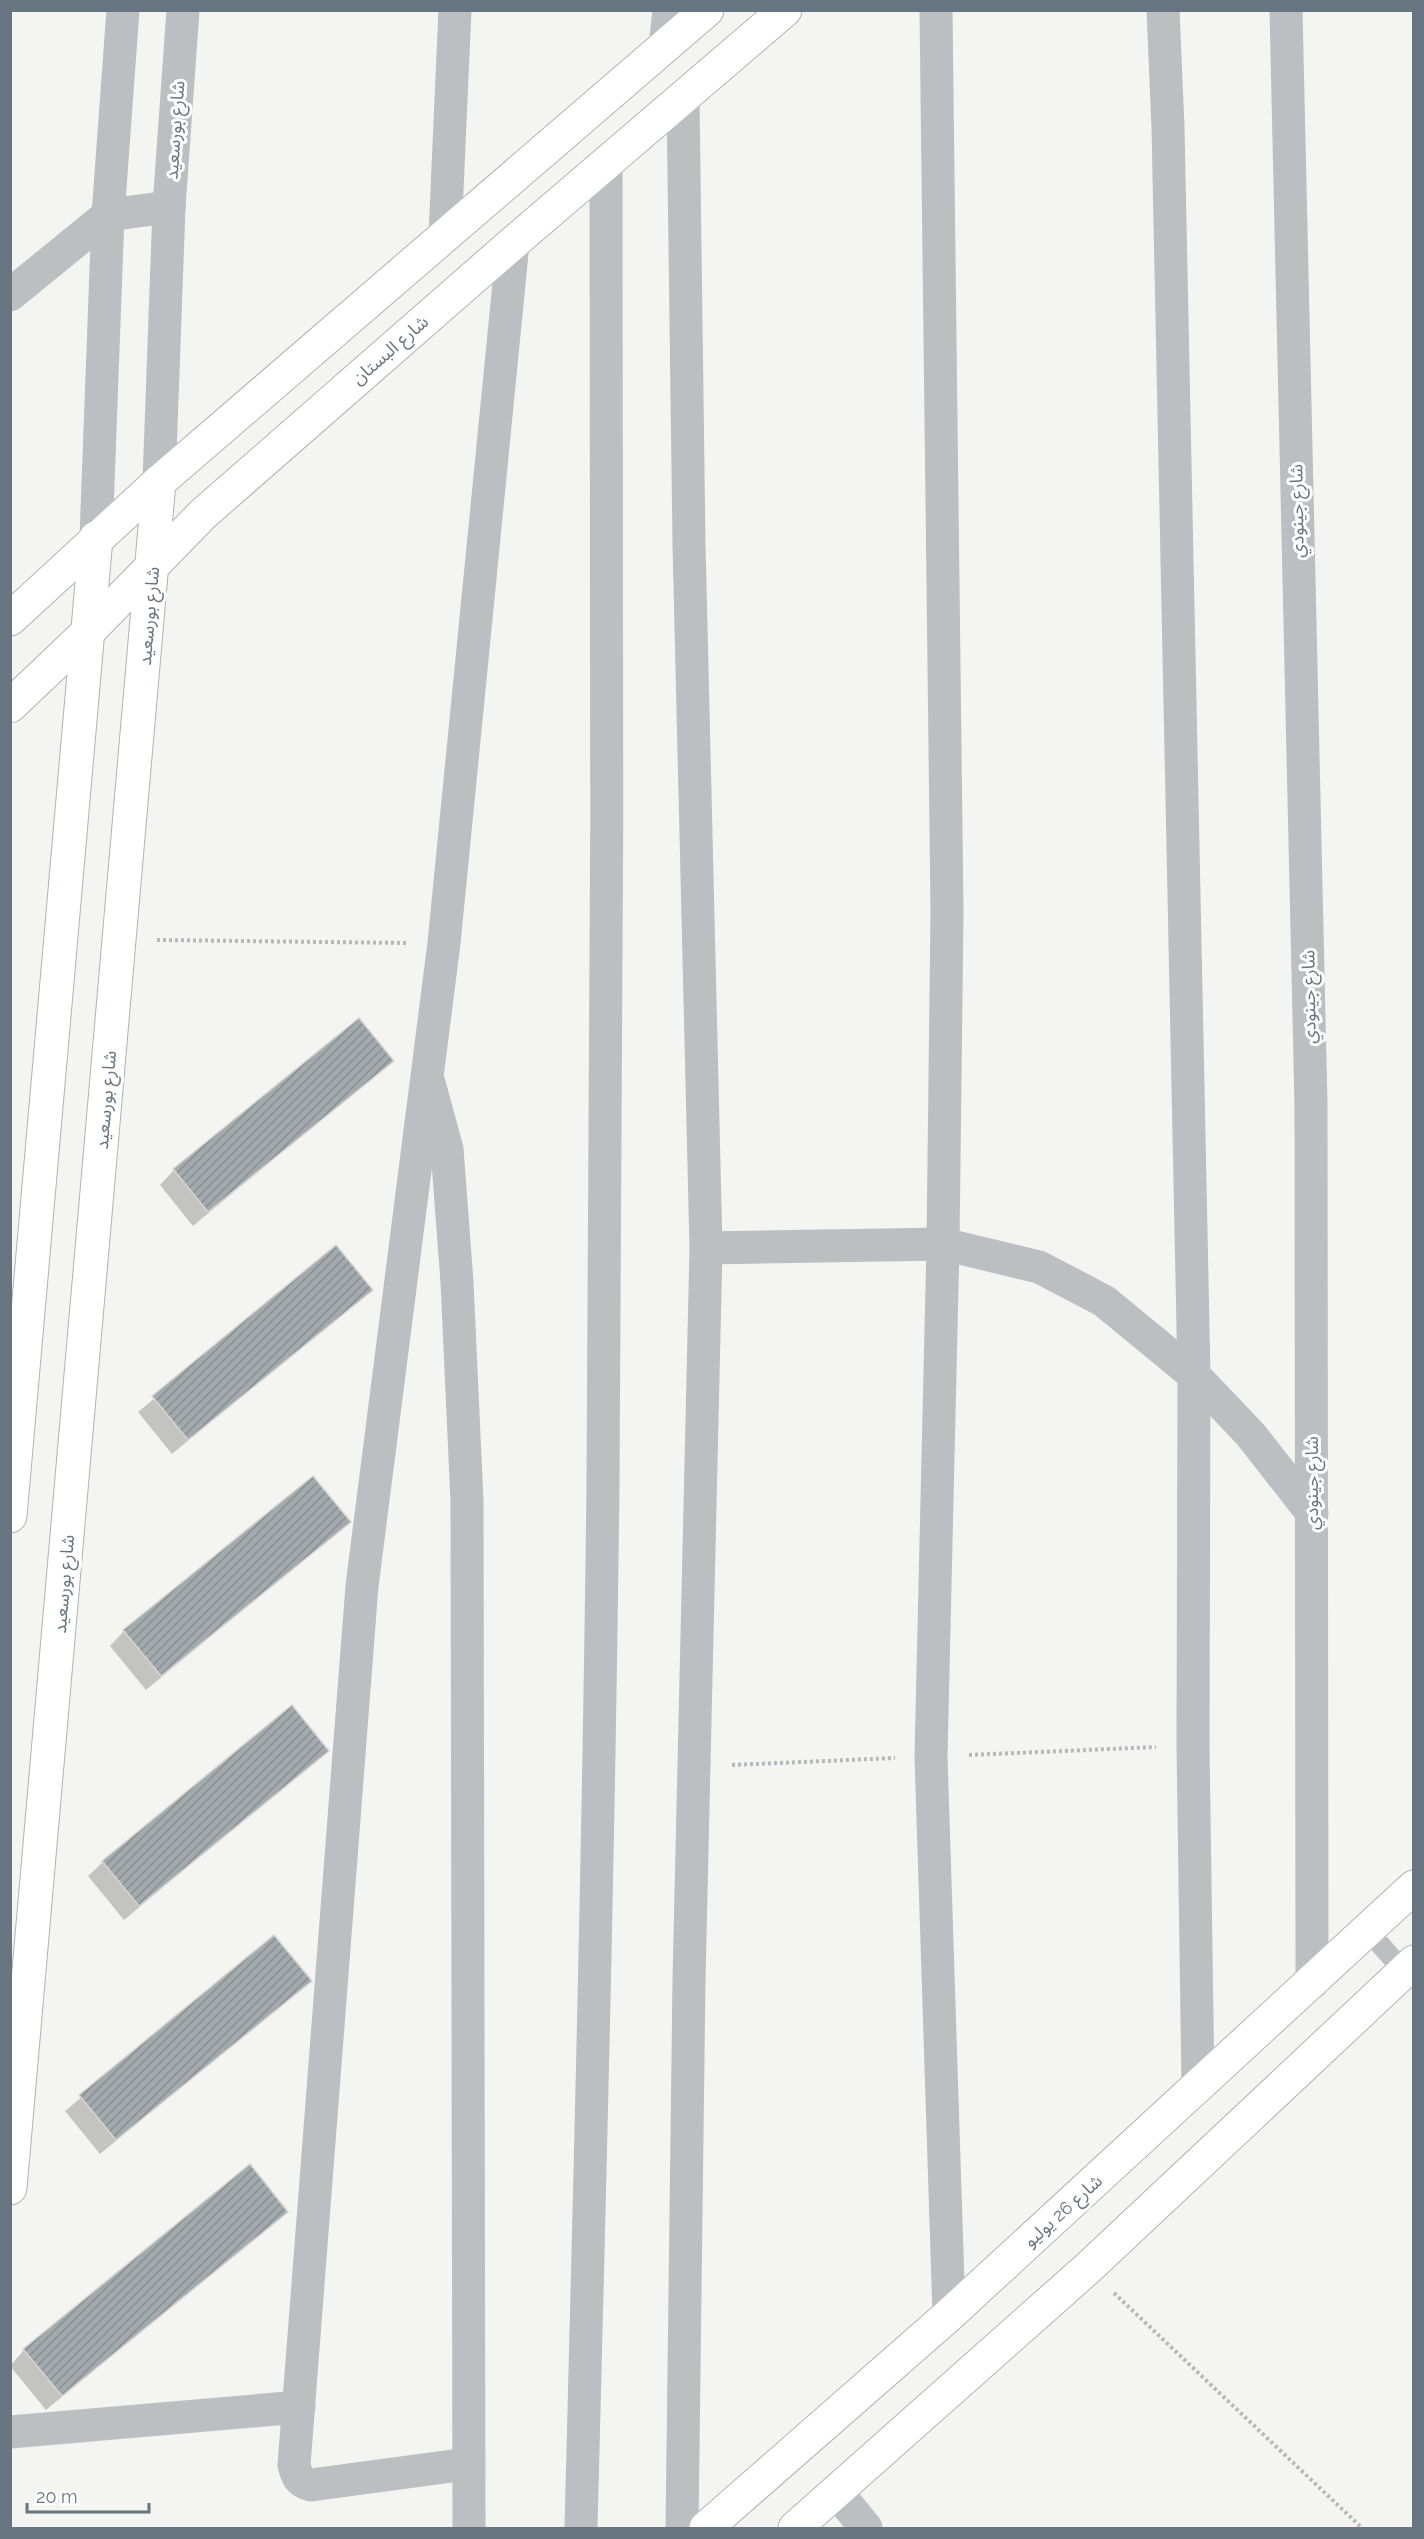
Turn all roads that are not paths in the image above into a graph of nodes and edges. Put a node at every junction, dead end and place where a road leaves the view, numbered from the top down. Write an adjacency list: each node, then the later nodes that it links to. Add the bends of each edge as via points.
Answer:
1 (123, 10): 14 (street)
2 (183, 10): 13 (street, شارع بورسعيد)
3 (456, 10): 15 (street)
4 (669, 10): 10 (street)
5 (707, 10): 10 (main road)
6 (785, 10): 11 (main road, شارع البستان)
7 (936, 10): 25 (street, via 947,912)
8 (1162, 10): 27 (street)
9 (1286, 10): 28 (street, شارع جينودي, via 1311,1105)
10 (666, 46): 15 (main road)
11 (683, 99): 12 (main road, شارع البستان); 26 (street)
12 (606, 164): 16 (main road, شارع البستان); 42 (street, via 603,1471)
13 (169, 207): 14 (street); 18 (street, شارع بورسعيد)
14 (108, 214): 17 (street); 19 (street)
15 (445, 235): 18 (main road)
16 (513, 243): 20 (main road, شارع البستان, via 203,514); 24 (street, via 444,943)
17 (10, 295)
18 (159, 482): 19 (main road); 20 (main road, شارع بورسعيد)
19 (96, 538): 21 (main road); 22 (main road)
20 (154, 563): 22 (main road, شارع البستان); 35 (main road, شارع بورسعيد)
21 (10, 619)
22 (89, 631): 23 (main road, شارع البستان); 29 (main road)
23 (10, 706)
24 (426, 1075): 37 (street, via 362,1586); 39 (street, via 447,1149 466,1501)
25 (943, 1244): 26 (street); 27 (street, via 1039,1267 1104,1301); 36 (street, via 931,1756)
26 (706, 1248): 43 (street, via 689,1979)
27 (1194, 1376): 28 (street, via 1251,1435); 34 (street, via 1193,1745)
28 (1312, 1513): 33 (street, شارع جينودي)
29 (10, 1516)
30 (1413, 1887): 31 (main road, شارع 26 يوليو)
31 (1368, 1931): 32 (lane); 33 (main road, شارع 26 يوليو)
32 (1410, 1971): 40 (main road, via 1088,2268)
33 (1312, 1983): 34 (main road, شارع 26 يوليو)
34 (1198, 2087): 36 (main road, شارع 26 يوليو)
35 (10, 2188)
36 (949, 2315): 44 (main road, شارع 26 يوليو)
37 (299, 2407): 38 (street); 39 (street, via 294,2465 303,2483 312,2485)
38 (10, 2433)
39 (467, 2464): 41 (street)
40 (836, 2492): 45 (main road); 46 (street)
41 (469, 2529)
42 (581, 2529)
43 (682, 2529)
44 (706, 2529)
45 (795, 2529)
46 (866, 2529)

